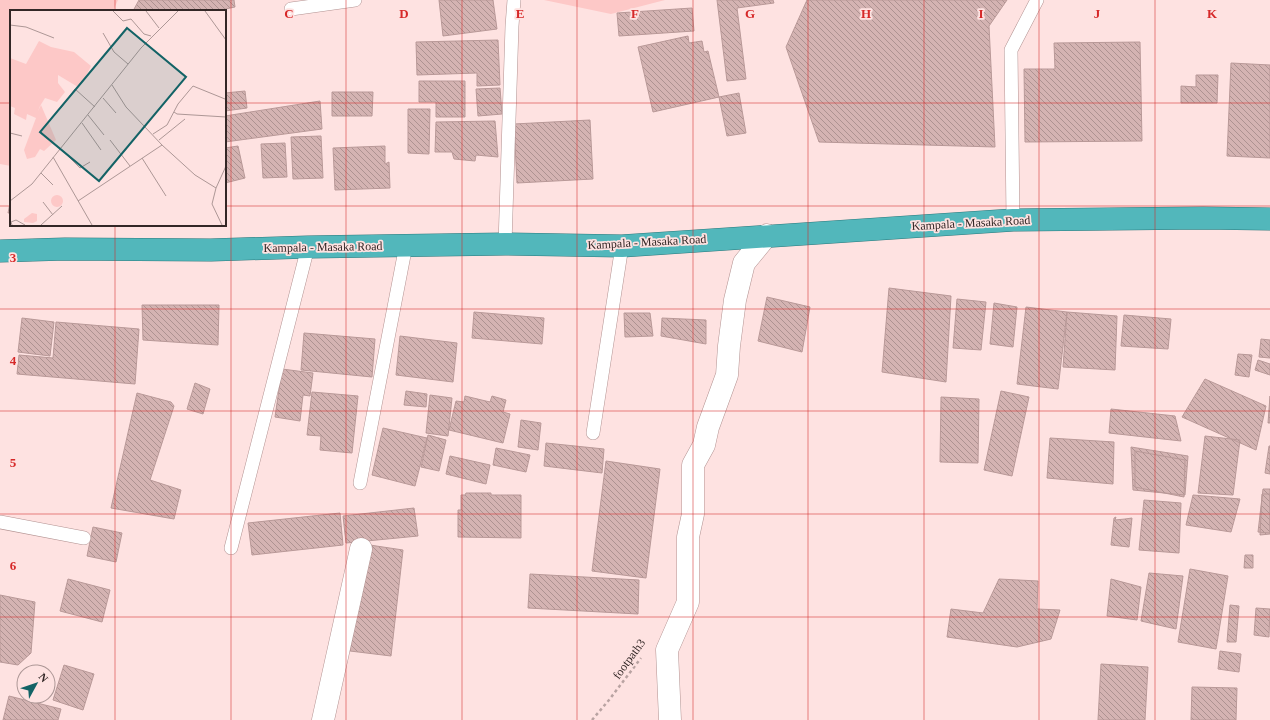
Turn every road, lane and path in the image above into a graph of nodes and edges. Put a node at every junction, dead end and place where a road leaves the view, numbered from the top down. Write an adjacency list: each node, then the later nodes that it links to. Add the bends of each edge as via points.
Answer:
1 (354, 0): 4 (lane)
2 (514, 0): 8 (lane)
3 (1037, 0): 6 (lane, via 1011,50)
4 (291, 9)
5 (1270, 219): 6 (highway, Kampala - Masaka Road)
6 (1013, 220): 7 (highway, Kampala - Masaka Road)
7 (767, 235): 11 (highway, Kampala - Masaka Road); 22 (street, via 744,263 735,300 727,375 704,445 693,465 693,514 688,536 688,602 667,650)
8 (505, 244): 9 (highway, Kampala - Masaka Road); 11 (highway, Kampala - Masaka Road)
9 (406, 245): 10 (highway, Kampala - Masaka Road); 14 (lane)
10 (308, 246): 12 (highway, Kampala - Masaka Road, via 211,250); 17 (lane)
11 (622, 246): 13 (lane)
12 (0, 251)
13 (593, 433)
14 (360, 483)
15 (0, 522): 16 (lane)
16 (84, 538)
17 (231, 548)
18 (361, 549): 20 (street)
19 (642, 658): 21 (path, footpath3)
20 (323, 720)
21 (592, 720)
22 (670, 720)

